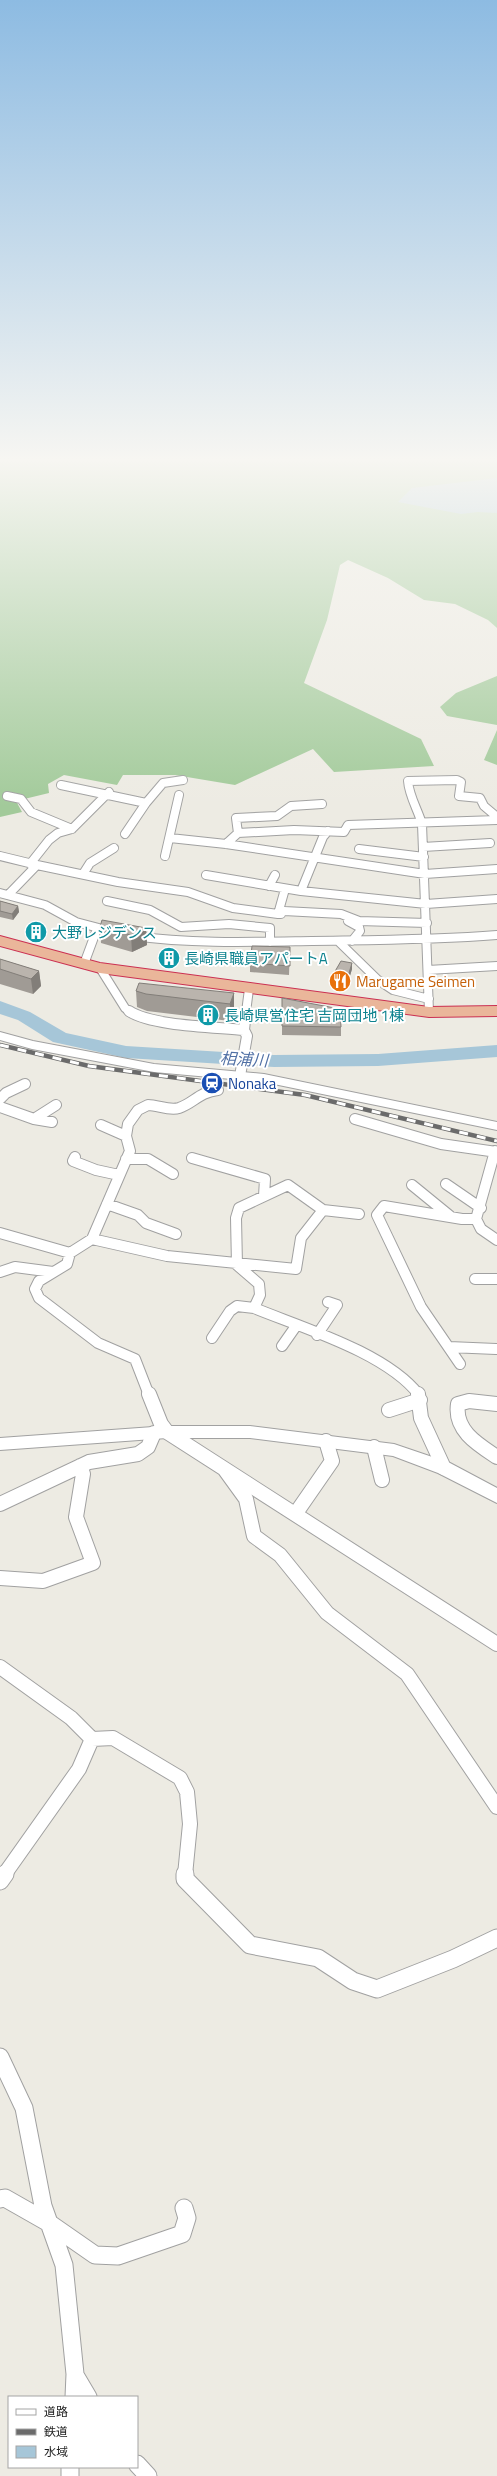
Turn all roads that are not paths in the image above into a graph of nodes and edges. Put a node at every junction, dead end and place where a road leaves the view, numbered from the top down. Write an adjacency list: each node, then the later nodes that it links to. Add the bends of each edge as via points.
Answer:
1 (183, 780): 7 (street, via 163,783)
2 (61, 785): 5 (street)
3 (112, 789): 5 (street)
4 (7, 796): 14 (street, via 20,799 31,812)
5 (105, 796): 7 (street); 14 (street)
6 (179, 796): 18 (street)
7 (146, 803): 17 (street)
8 (322, 804): 16 (street, via 291,806 277,816 236,818)
9 (370, 815): 13 (street)
10 (497, 817): 12 (street, via 484,806 480,798 460,796 461,782 457,780 408,781 409,792)
11 (497, 820): 12 (street)
12 (422, 824): 13 (street); 21 (street)
13 (373, 825): 15 (street, via 348,825 344,832)
14 (72, 829): 28 (street, via 58,833 49,840)
15 (328, 830): 16 (street); 27 (street)
16 (238, 833): 20 (street)
17 (125, 834)
18 (170, 838): 20 (street); 25 (street)
19 (490, 843): 21 (street)
20 (226, 844): 27 (street)
21 (423, 847): 26 (street)
22 (114, 848): 30 (street, via 90,863)
23 (359, 849): 26 (street)
24 (0, 856): 28 (street)
25 (165, 856)
26 (424, 857): 31 (street)
27 (314, 858): 31 (street); 36 (street)
28 (34, 865): 30 (street); 37 (street)
29 (497, 869): 31 (street)
30 (83, 874): 41 (street, via 188,892 233,908)
31 (425, 874): 40 (street)
32 (206, 875): 34 (street)
33 (275, 875): 34 (street)
34 (269, 886): 35 (street)
35 (285, 889): 36 (street); 41 (street)
36 (301, 891): 40 (street, via 362,894)
37 (4, 894): 43 (street, via 45,904 76,922)
38 (497, 899): 40 (street)
39 (107, 901): 49 (street, via 150,910 181,927 229,924 270,928)
40 (426, 904): 42 (street)
41 (281, 913): 42 (street, via 341,914 359,921); 48 (street, via 305,917 327,916 354,923 360,931)
42 (428, 923): 45 (street)
43 (97, 929): 49 (street, via 154,940); 50 (street)
44 (497, 935): 45 (street)
45 (428, 940): 48 (street); 53 (street)
46 (0, 941): 50 (highway)
47 (338, 941): 48 (street); 49 (street); 55 (street, via 378,980 393,990)
48 (352, 941)
49 (270, 942)
50 (84, 964): 52 (highway)
51 (497, 966): 53 (street)
52 (100, 968): 54 (highway); 57 (street, via 126,1008 135,1015)
53 (428, 970): 55 (street)
54 (249, 989): 55 (highway); 57 (street)
55 (429, 1005): 56 (highway)
56 (497, 1011)
57 (246, 1033): 59 (street)
58 (0, 1036): 59 (street, via 32,1045 154,1068)
59 (241, 1071): 69 (street, via 264,1078)
60 (25, 1084): 62 (street, via 6,1093)
61 (218, 1090): 70 (street, via 196,1096 182,1108 167,1110 156,1105 139,1108 133,1114)
62 (0, 1099)
63 (56, 1105): 65 (street)
64 (0, 1107): 65 (street)
65 (34, 1119): 67 (street)
66 (355, 1119): 71 (street, via 441,1144)
67 (52, 1122)
68 (101, 1125): 70 (street)
69 (497, 1126)
70 (126, 1136): 74 (street, via 130,1151)
71 (496, 1151): 81 (street, via 486,1178)
72 (75, 1157): 76 (street, via 73,1161)
73 (192, 1158): 79 (street, via 265,1179)
74 (126, 1159): 75 (street, via 148,1159); 76 (street)
75 (173, 1174)
76 (119, 1175): 80 (street)
77 (446, 1184): 81 (street)
78 (412, 1185): 84 (street)
79 (264, 1196): 82 (street, via 288,1185); 91 (street, via 239,1208 236,1218)
80 (107, 1204): 87 (street, via 138,1215 146,1223 163,1226); 88 (street)
81 (481, 1208): 85 (street)
82 (323, 1210): 83 (street); 91 (street, via 301,1238 296,1269)
83 (359, 1214)
84 (452, 1218): 85 (street); 102 (street, via 384,1206 377,1215 421,1307)
85 (476, 1219): 89 (street, via 481,1229)
86 (0, 1233): 90 (street)
87 (176, 1234)
88 (92, 1239): 90 (street); 91 (street, via 125,1249 163,1256)
89 (497, 1240)
90 (70, 1253): 93 (street, via 67,1264)
91 (237, 1265): 97 (street, via 259,1284 260,1295)
92 (0, 1272): 93 (street, via 16,1267)
93 (53, 1272): 108 (street, via 38,1281 35,1289 40,1298 98,1343 135,1359 161,1424)
94 (475, 1279): 95 (street)
95 (497, 1280)
96 (328, 1302): 99 (street, via 337,1305)
97 (254, 1308): 98 (street); 100 (street, via 237,1306)
98 (296, 1326): 99 (street); 101 (street)
99 (317, 1335): 105 (street, via 382,1362 409,1383)
100 (212, 1338)
101 (282, 1346)
102 (449, 1347): 103 (street); 104 (street)
103 (496, 1349)
104 (460, 1364)
105 (420, 1400): 107 (street); 115 (street, via 420,1416 440,1453)
106 (497, 1404): 112 (street, via 469,1401 458,1404 456,1410 459,1422 466,1433)
107 (390, 1410)
108 (160, 1433): 109 (street, via 250,1432); 110 (street); 113 (street); 114 (street, via 138,1454 89,1462)
109 (326, 1441): 111 (street); 119 (street, via 332,1462)
110 (0, 1444)
111 (374, 1447): 115 (street, via 394,1450); 116 (street)
112 (497, 1456)
113 (221, 1465): 119 (street); 124 (street, via 246,1499 254,1536 280,1555 327,1613 407,1674)
114 (80, 1466): 118 (street); 120 (street, via 83,1474 76,1517 93,1563 43,1581)
115 (444, 1468): 117 (street)
116 (382, 1480)
117 (497, 1496)
118 (0, 1504)
119 (296, 1513): 121 (street)
120 (1, 1580)
121 (497, 1644)
122 (0, 1667): 123 (street, via 71,1718)
123 (92, 1739): 125 (street, via 79,1769); 126 (street, via 113,1738 180,1778 187,1792 190,1824 185,1879 250,1944 318,1958 353,1981 377,1989 453,1959)
124 (497, 1807)
125 (0, 1880)
126 (497, 1938)
127 (0, 2057): 130 (street, via 24,2108 43,2206)
128 (0, 2199): 130 (street, via 5,2198)
129 (184, 2208): 130 (street, via 187,2218 182,2234 118,2256 95,2255)
130 (49, 2223): 131 (street, via 64,2265)
131 (75, 2374): 132 (street); 133 (street)
132 (74, 2396)
133 (87, 2396)
134 (138, 2465): 135 (street)
135 (148, 2476)

